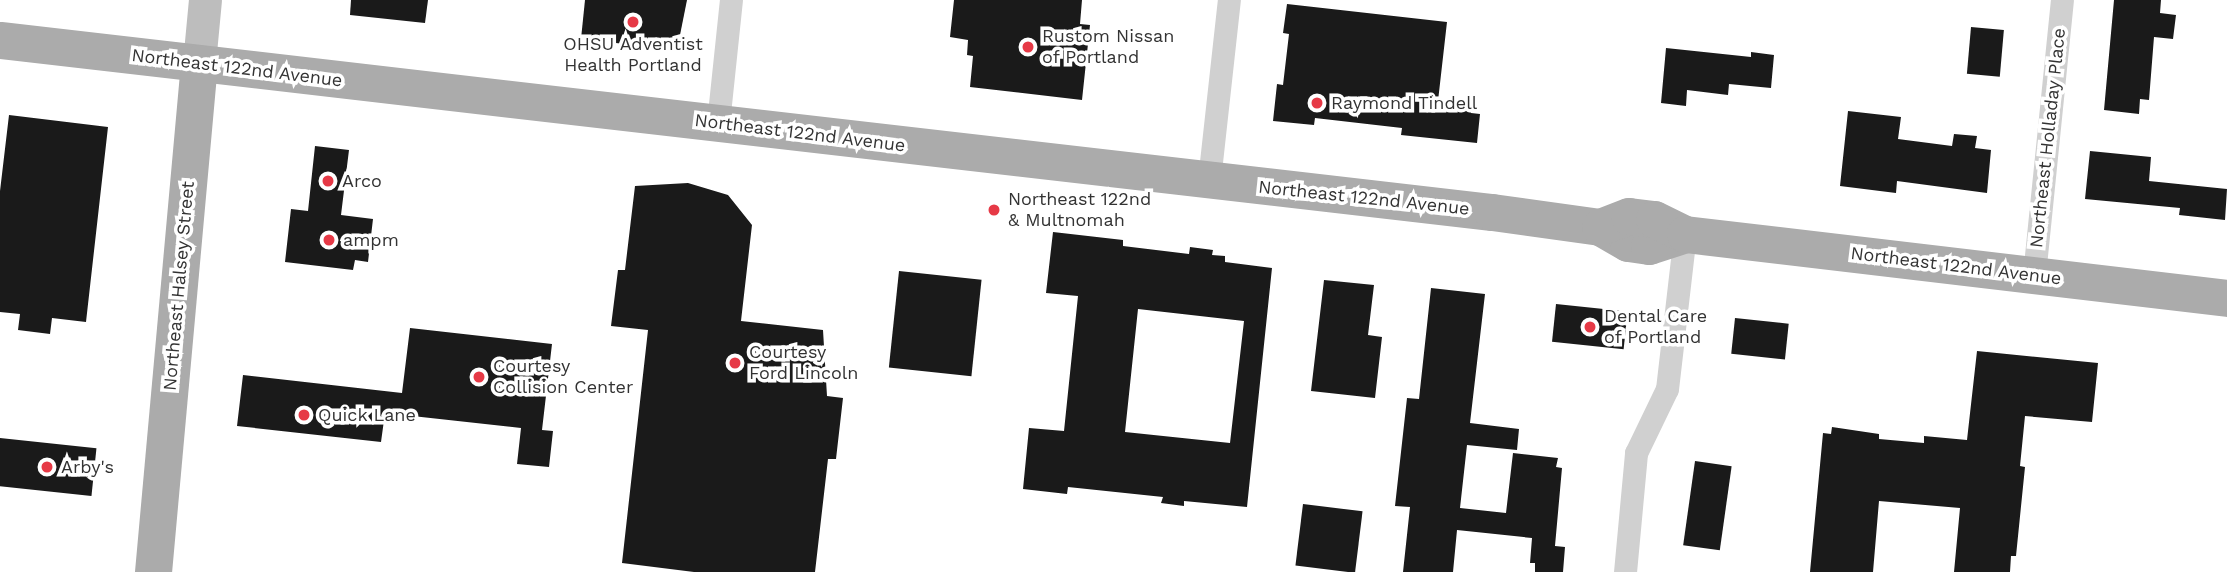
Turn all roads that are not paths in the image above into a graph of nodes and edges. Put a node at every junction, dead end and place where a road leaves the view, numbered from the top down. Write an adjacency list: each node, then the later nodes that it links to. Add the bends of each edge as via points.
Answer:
1 (205, 0): 6 (main road, Northeast Halsey Street)
2 (732, 0): 7 (street)
3 (1229, 0): 8 (street)
4 (2062, 0): 10 (street, Northeast Holladay Place)
5 (0, 40): 6 (main road, Northeast 122nd Avenue)
6 (199, 63): 7 (main road, Northeast 122nd Avenue); 12 (main road, Northeast Halsey Street)
7 (718, 123): 8 (main road, Northeast 122nd Avenue)
8 (1209, 180): 9 (main road, Northeast 122nd Avenue, via 1600,227 1628,243 1649,246)
9 (1685, 234): 10 (main road, Northeast 122nd Avenue); 13 (street, via 1667,389 1636,453)
10 (2034, 275): 11 (main road, Northeast 122nd Avenue)
11 (2227, 298)
12 (153, 572)
13 (1625, 572)

